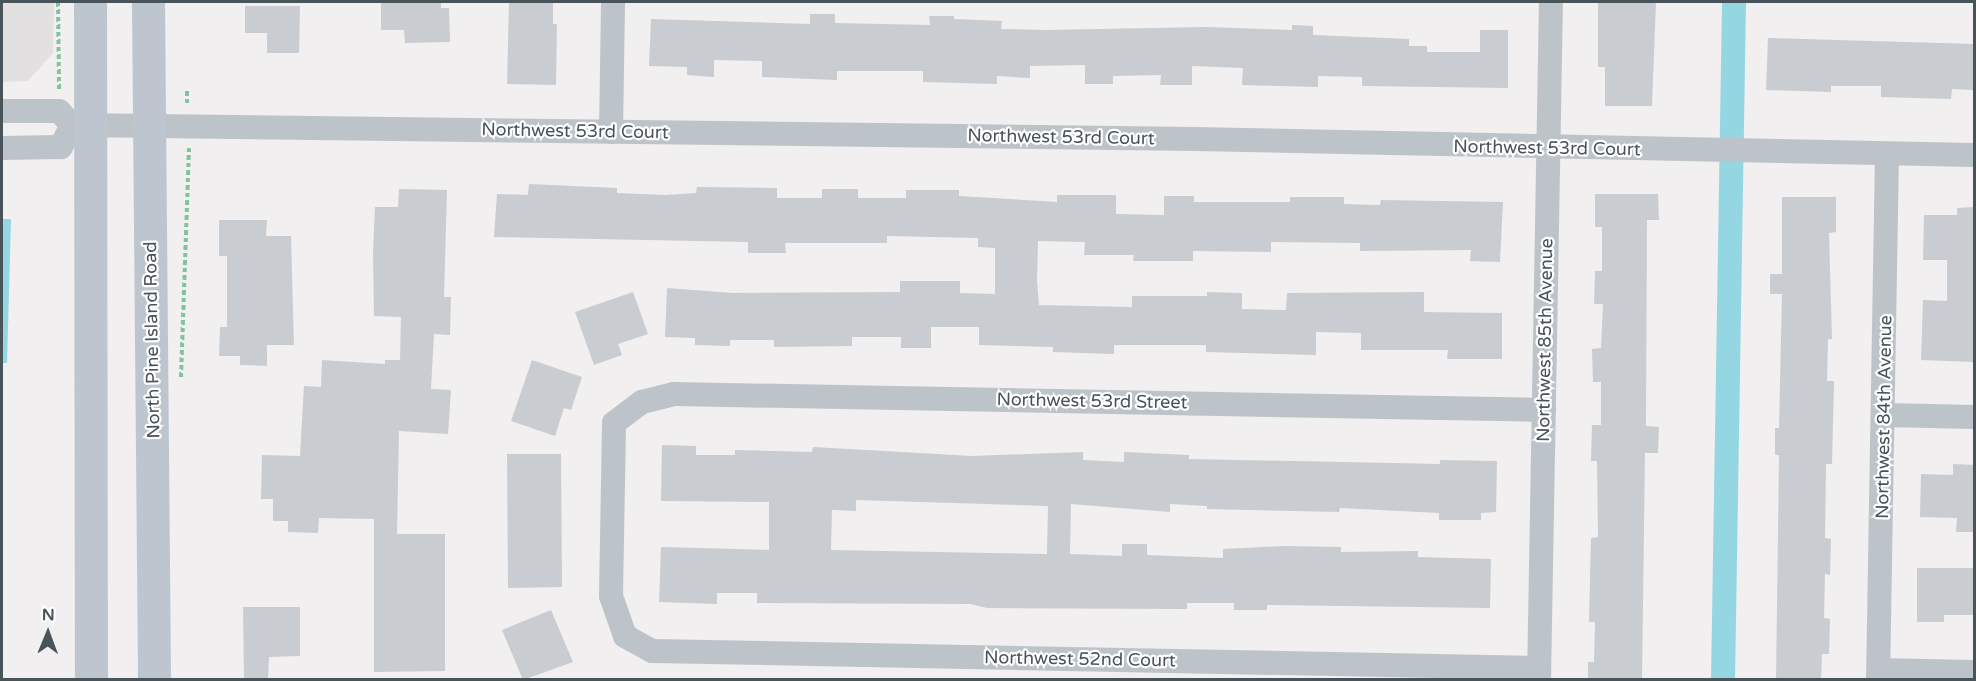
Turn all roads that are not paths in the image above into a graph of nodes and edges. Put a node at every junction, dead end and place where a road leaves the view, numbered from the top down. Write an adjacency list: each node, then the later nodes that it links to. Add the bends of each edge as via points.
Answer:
1 (90, 2): 7 (main road)
2 (148, 2): 6 (main road, North Pine Island Road)
3 (613, 2): 8 (street)
4 (1551, 2): 10 (street, Northwest 85th Avenue)
5 (2, 111): 7 (street, via 59,111)
6 (148, 124): 7 (street, Northwest 53rd Court); 8 (street, Northwest 53rd Court); 21 (main road, North Pine Island Road)
7 (82, 125): 9 (street, via 61,147); 20 (main road)
8 (611, 132): 10 (street, Northwest 53rd Court)
9 (2, 148)
10 (1548, 148): 11 (street, Northwest 53rd Court); 13 (street, Northwest 85th Avenue)
11 (1887, 154): 12 (street, Northwest 53rd Court); 14 (street, Northwest 84th Avenue)
12 (1974, 155)
13 (1544, 410): 16 (street, Northwest 53rd Street, via 674,394 642,402 614,423 611,596); 18 (street, Northwest 85th Avenue)
14 (1885, 415): 15 (street); 19 (street, Northwest 84th Avenue)
15 (1974, 417)
16 (625, 636): 18 (street, Northwest 52nd Court, via 652,651)
17 (1974, 672): 19 (street)
18 (1539, 674)
19 (1878, 675)
20 (91, 680)
21 (154, 680)

